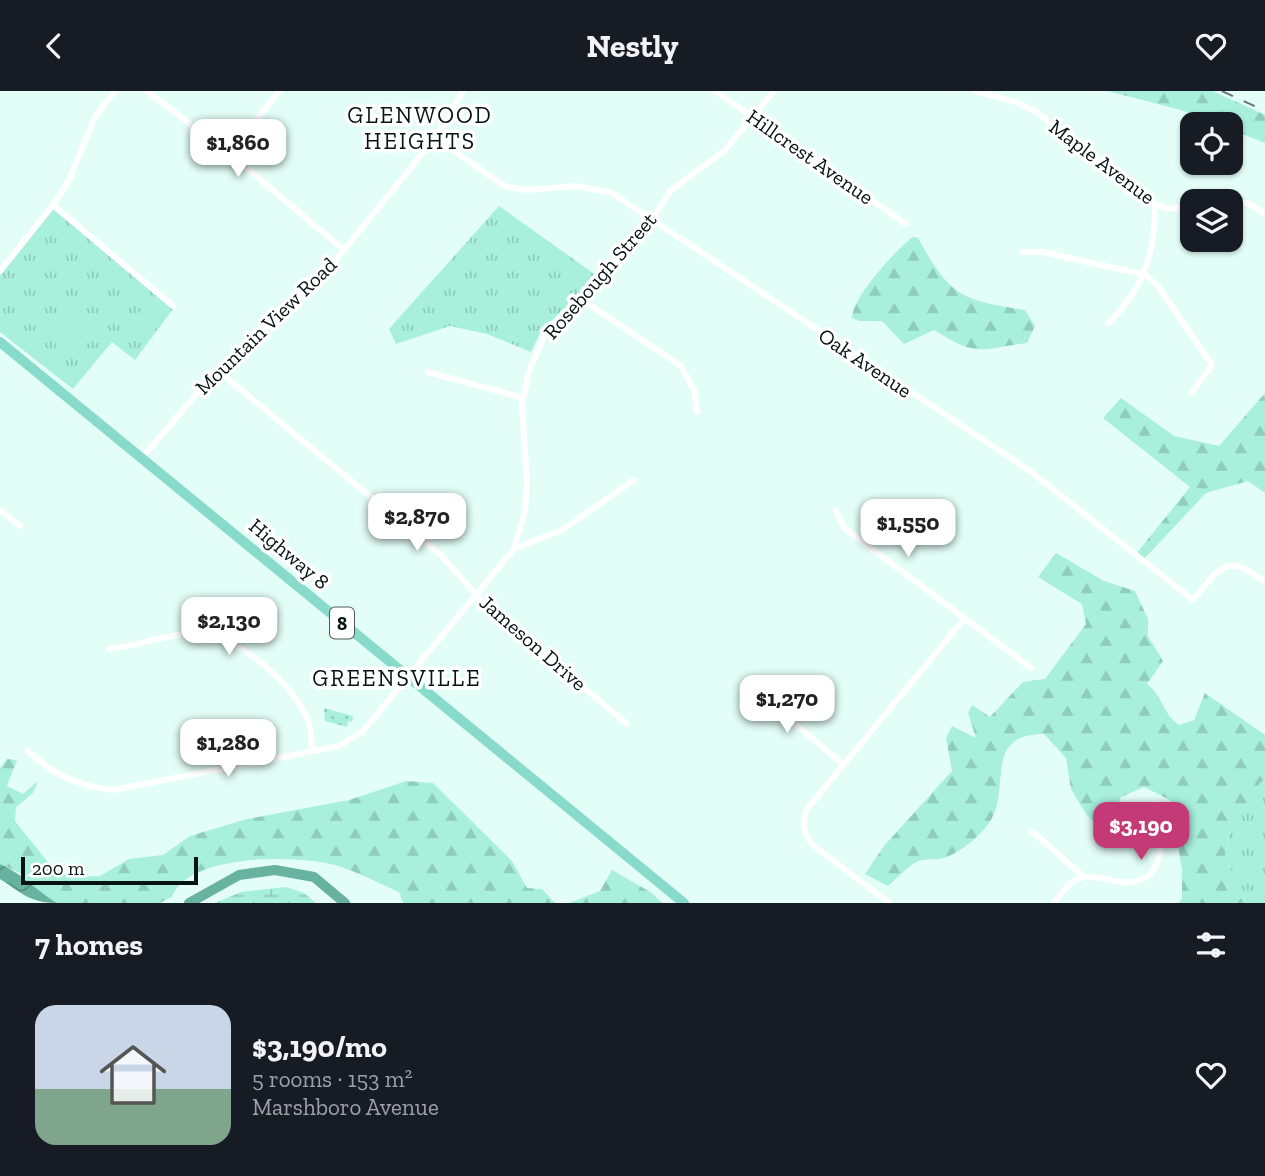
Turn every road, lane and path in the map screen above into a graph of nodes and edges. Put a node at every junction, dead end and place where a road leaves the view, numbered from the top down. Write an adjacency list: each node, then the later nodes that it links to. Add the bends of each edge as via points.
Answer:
1 (115, 91): 13 (street, via 95,117 69,180)
2 (147, 91): 10 (street)
3 (279, 91): 10 (street)
4 (463, 91): 9 (street, Mountain View Road)
5 (715, 91): 8 (street, Hillcrest Avenue)
6 (774, 91): 8 (street, Rosebough Street)
7 (975, 91): 12 (street, Maple Avenue, via 1035,111)
8 (752, 116): 16 (street, Rosebough Street, via 724,151 670,191); 17 (street, Hillcrest Avenue)
9 (435, 138): 16 (street, Oak Avenue, via 506,187 596,189 612,193); 18 (street, Mountain View Road)
10 (230, 154): 18 (street)
11 (1243, 203): 15 (street)
12 (1155, 204): 14 (street, Maple Avenue); 21 (street, via 1152,257)
13 (53, 205): 20 (street); 23 (street)
14 (1180, 208)
15 (1265, 214)
16 (653, 219): 22 (street, Rosebough Street); 37 (street, Oak Avenue, via 1030,471 1192,600 1220,568 1231,564 1244,565)
17 (906, 224)
18 (344, 250): 26 (street, Mountain View Road, via 310,289)
19 (1022, 252): 21 (street, via 1043,252)
20 (0, 271)
21 (1145, 275): 24 (street); 28 (street, via 1157,285 1212,365)
22 (581, 299): 29 (street, Rosebough Street, via 544,337); 30 (street, via 681,366 691,383)
23 (173, 306)
24 (1108, 323)
25 (0, 342): 31 (main road, Highway 8 / 8)
26 (217, 370): 31 (street, Mountain View Road); 38 (street, Jameson Drive, via 441,555)
27 (428, 372): 29 (street)
28 (1192, 392)
29 (523, 398): 36 (street, Rosebough Street, via 527,483)
30 (697, 412)
31 (142, 458): 42 (main road, Highway 8 / 8)
32 (634, 480): 36 (street, via 562,530)
33 (0, 510): 35 (street)
34 (836, 510): 39 (street, via 844,527)
35 (20, 526)
36 (514, 549): 38 (street, Rosebough Street)
37 (1265, 582)
38 (477, 595): 42 (street, Rosebough Street); 44 (street, Jameson Drive)
39 (964, 619): 41 (street); 47 (street)
40 (109, 649): 46 (street, via 202,633 228,640 261,663 299,705 309,723)
41 (1031, 668)
42 (408, 677): 46 (street, Rosebough Street, via 363,731 339,746); 51 (main road, Highway 8 / 8)
43 (748, 684): 47 (street)
44 (626, 724)
45 (28, 751): 46 (street, Rosebough Street, via 63,778 113,790)
46 (312, 751)
47 (844, 765): 52 (street, via 807,809 803,827 814,846)
48 (1154, 804): 50 (street, via 1161,847 1150,872 1131,882)
49 (1033, 832): 50 (street)
50 (1084, 877): 53 (street, via 1070,884)
51 (684, 903)
52 (889, 903)
53 (1054, 903)

